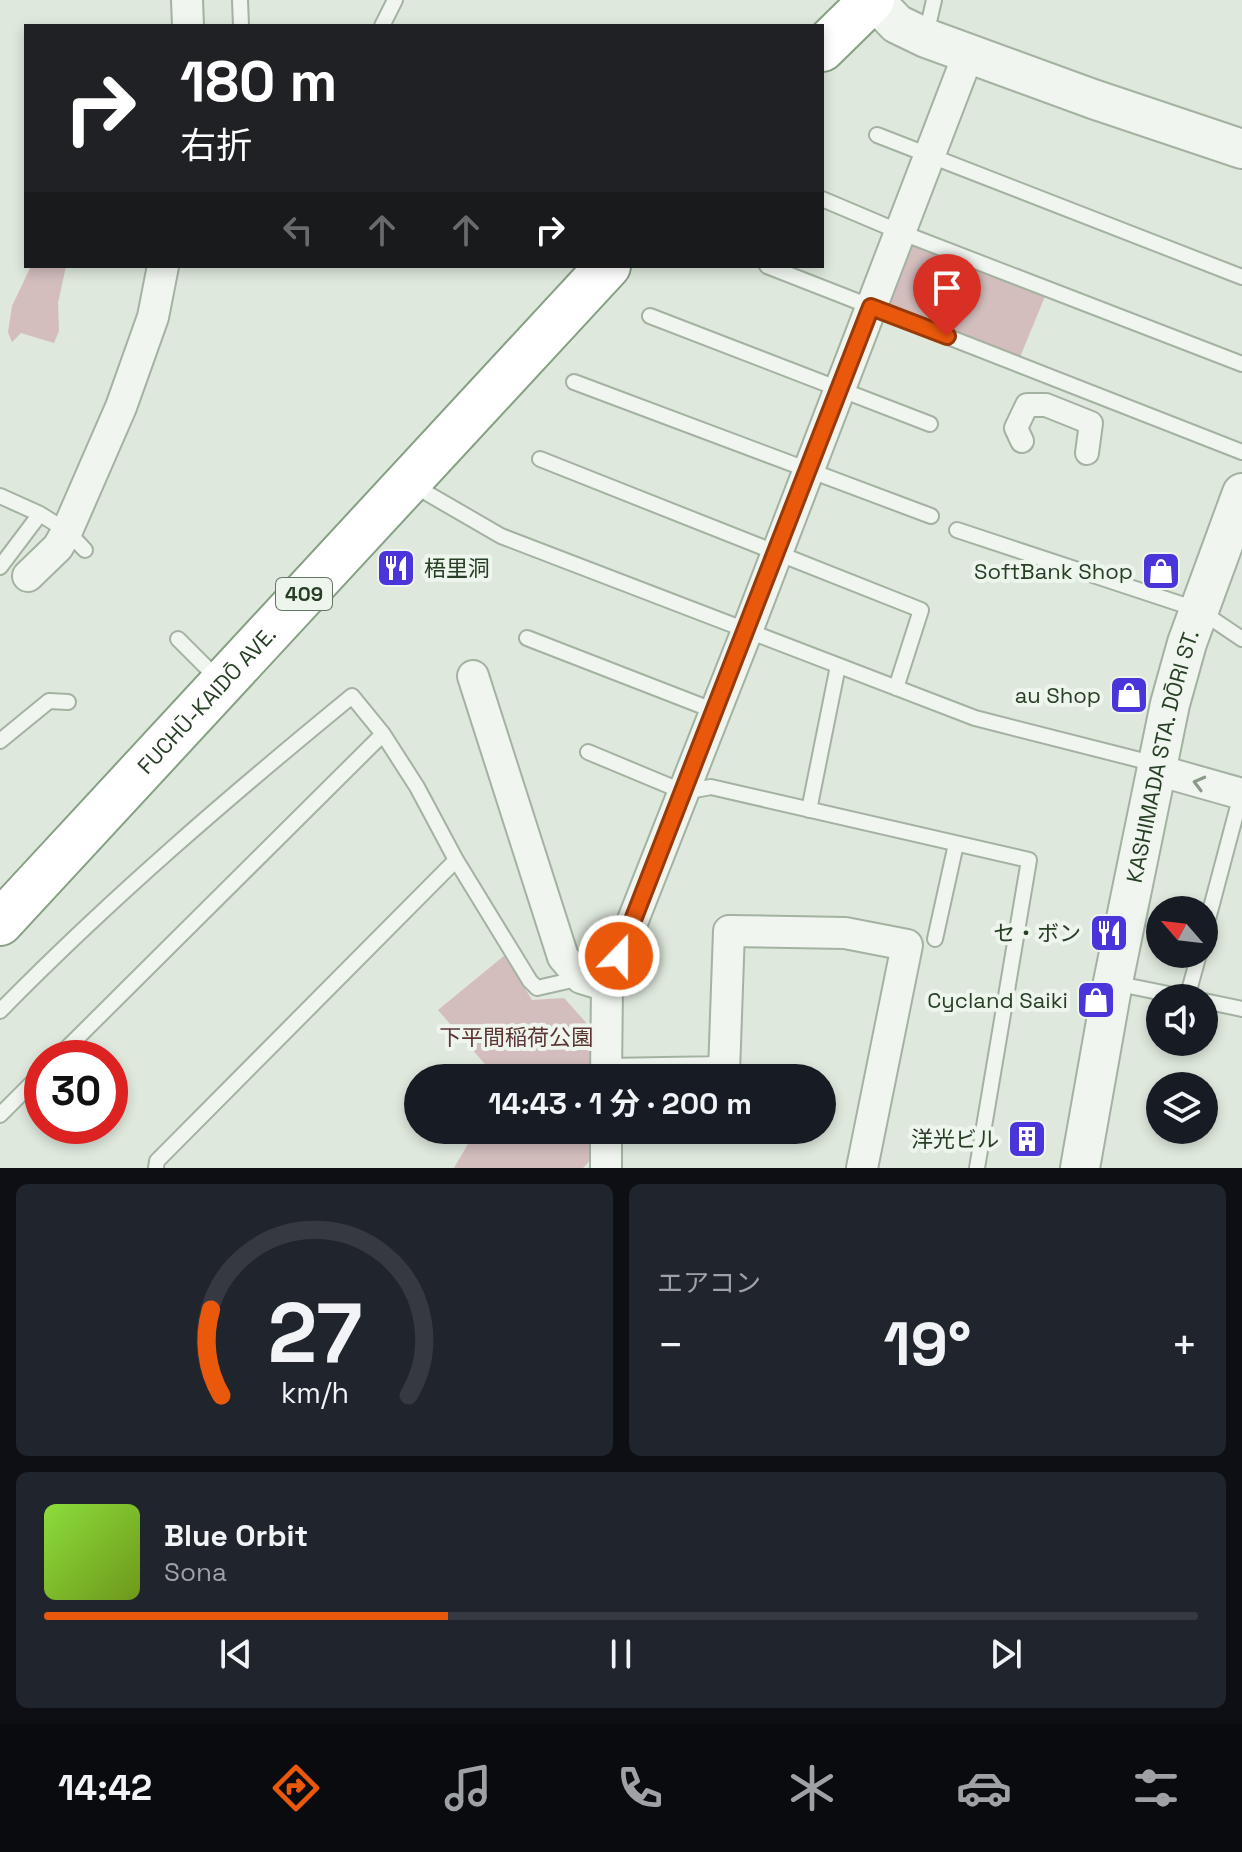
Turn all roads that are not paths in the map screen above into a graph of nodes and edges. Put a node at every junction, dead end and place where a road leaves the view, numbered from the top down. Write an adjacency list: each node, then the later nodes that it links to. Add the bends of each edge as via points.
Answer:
1 (187, 0): 6 (street)
2 (240, 0): 7 (lane)
3 (395, 0): 8 (lane)
4 (873, 0): 9 (street, via 897,24); 10 (highway)
5 (934, 0): 9 (lane)
6 (188, 24)
7 (241, 24)
8 (383, 24)
9 (926, 38): 11 (street)
10 (824, 47)
11 (968, 55): 13 (street); 14 (street)
12 (877, 135): 14 (lane)
13 (1242, 149)
14 (930, 156): 16 (street); 20 (lane)
15 (824, 200): 16 (lane)
16 (900, 232): 21 (street); 23 (lane)
17 (163, 268): 38 (street, via 153,317)
18 (606, 268): 32 (highway, FUCHŪ-KAIDŌ AVE. / 409)
19 (772, 268): 21 (lane)
20 (1242, 277)
21 (871, 307): 25 (street); 28 (lane)
22 (650, 316): 25 (lane)
23 (1242, 364)
24 (574, 382): 31 (lane)
25 (839, 389): 26 (lane); 31 (street)
26 (930, 424)
27 (1022, 441): 29 (street, via 1016,428 1027,405 1046,405 1091,423)
28 (1242, 452)
29 (1087, 453)
30 (540, 459): 39 (lane)
31 (807, 471): 36 (lane); 39 (street)
32 (408, 482): 42 (lane, via 501,536); 48 (highway, FUCHŪ-KAIDŌ AVE. / 409)
33 (1242, 493): 41 (street, KASHIMADA STA. DŌRI ST.)
34 (0, 496): 35 (lane)
35 (40, 514): 38 (lane); 40 (lane)
36 (931, 516)
37 (957, 530): 41 (lane)
38 (76, 541): 40 (street)
39 (776, 552): 42 (street); 49 (lane, via 921,610)
40 (14, 572)
41 (1199, 610): 45 (lane); 55 (street, KASHIMADA STA. DŌRI ST., via 1170,704)
42 (747, 631): 46 (lane); 51 (street)
43 (527, 638): 51 (lane)
44 (178, 639): 48 (lane)
45 (1242, 639)
46 (838, 666): 49 (lane); 58 (lane)
47 (473, 676): 64 (street, via 563,957)
48 (222, 682): 62 (highway, FUCHŪ-KAIDŌ AVE. / 409)
49 (896, 688): 55 (lane, via 975,718 1140,760)
50 (68, 702): 53 (lane, via 49,701)
51 (715, 711): 56 (street)
52 (383, 734): 60 (lane); 69 (lane, via 352,696 74,936); 70 (lane)
53 (0, 741)
54 (588, 752): 56 (lane)
55 (1157, 770): 57 (street, one-way to 55); 65 (street, KASHIMADA STA. DŌRI ST.)
56 (684, 792): 58 (lane, via 711,787); 64 (street)
57 (1242, 793): 61 (lane)
58 (809, 810): 59 (lane)
59 (956, 844): 63 (lane); 79 (lane, via 1029,860)
60 (456, 860): 64 (lane, via 537,988); 76 (lane, via 157,1161)
61 (1214, 896)
62 (0, 923)
63 (935, 939)
64 (594, 982): 71 (street)
65 (1113, 982): 66 (lane); 80 (street, KASHIMADA STA. DŌRI ST.)
66 (1146, 989)
67 (1218, 1004): 68 (lane)
68 (1242, 1009)
69 (0, 1011)
70 (75, 1040)
71 (604, 1064)
72 (724, 1064): 78 (street, via 729,931 845,933 907,945)
73 (24, 1091): 74 (lane)
74 (0, 1115)
75 (606, 1144): 77 (street)
76 (156, 1168)
77 (606, 1168)
78 (862, 1168)
79 (977, 1168)
80 (1080, 1168)

